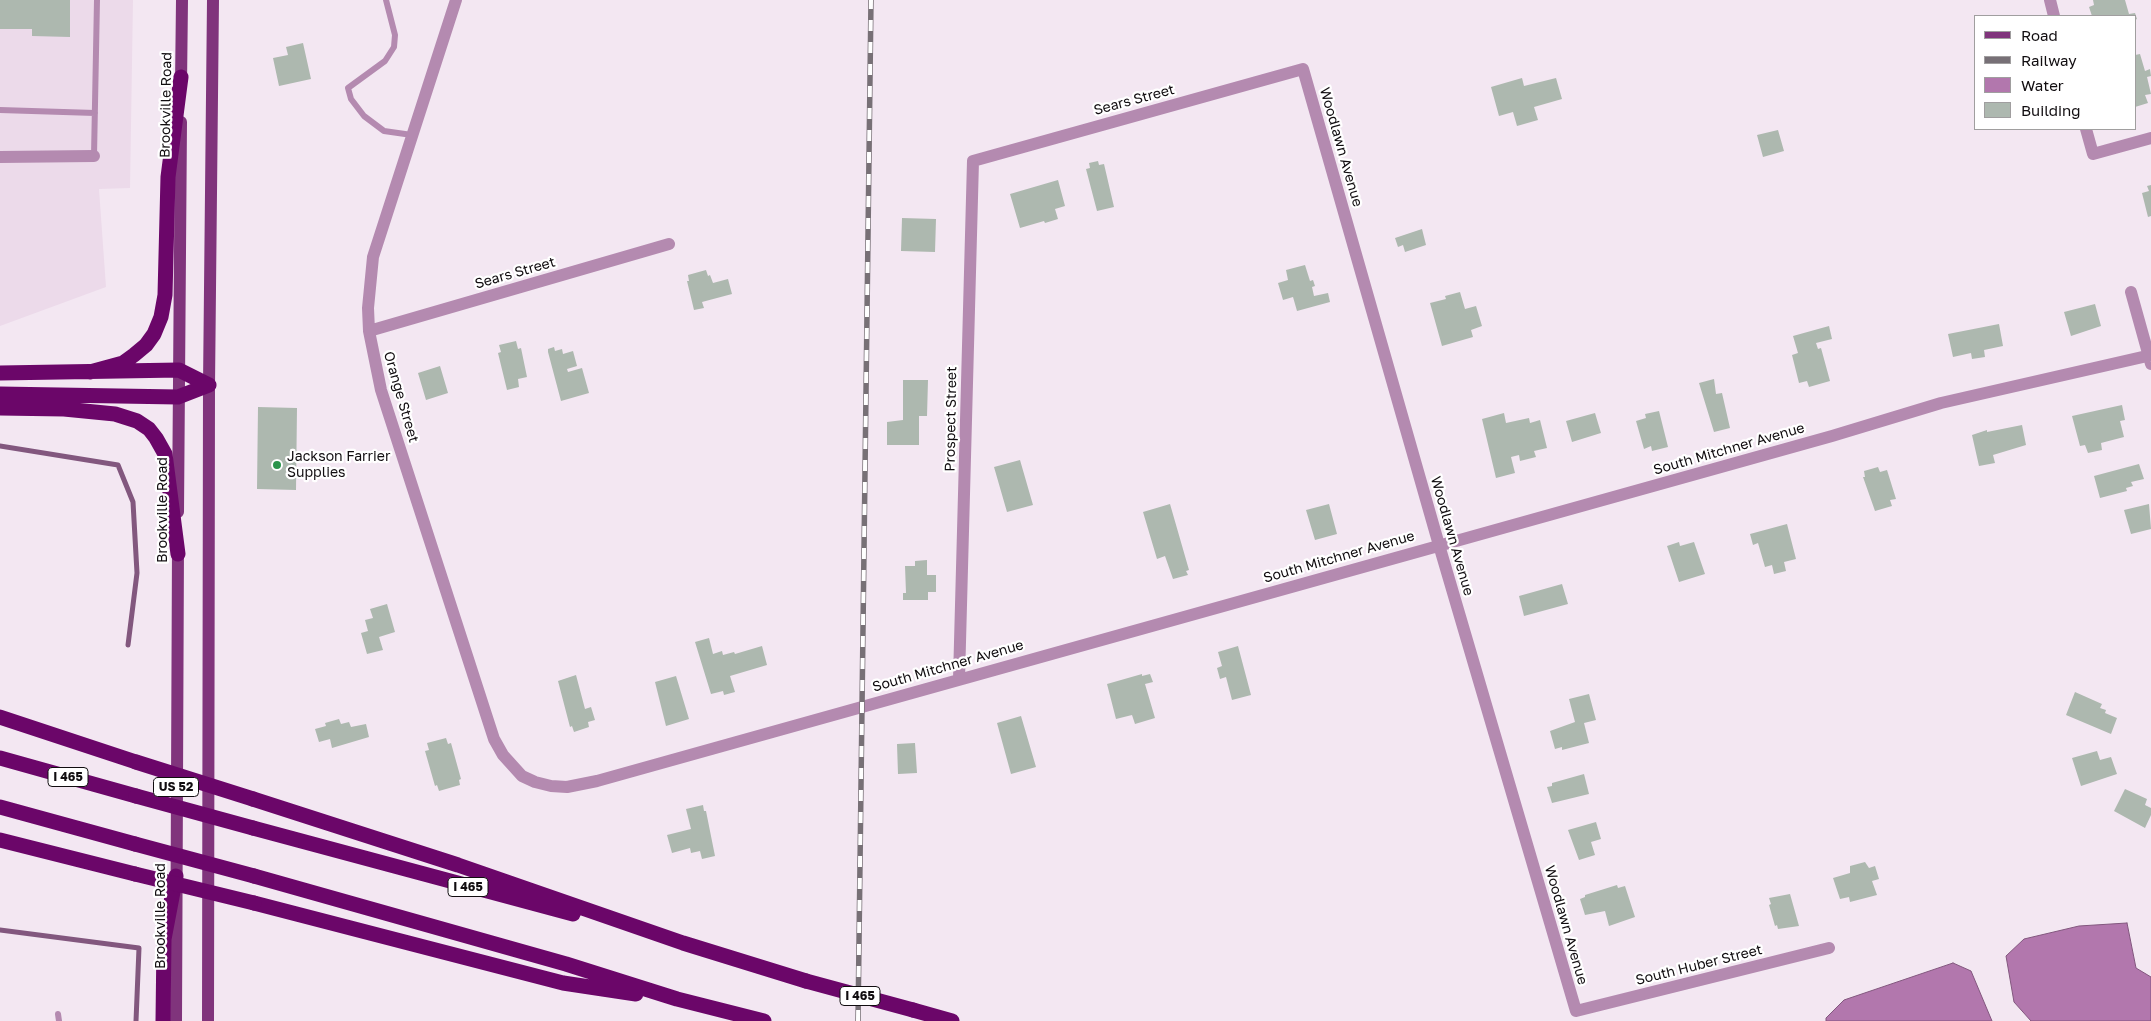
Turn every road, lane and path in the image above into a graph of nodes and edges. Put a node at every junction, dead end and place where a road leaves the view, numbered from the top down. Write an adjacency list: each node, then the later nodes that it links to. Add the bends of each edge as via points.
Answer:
1 (97, 0): 11 (lane)
2 (182, 0): 9 (main road, Brookville Road)
3 (213, 0): 25 (main road)
4 (386, 0): 13 (lane, via 395,35 394,47 385,61 348,88 351,99 364,116 384,131)
5 (456, 0): 13 (street, Orange Street)
6 (2050, 0): 7 (street)
7 (2054, 15)
8 (1303, 69): 17 (street, Sears Street); 29 (street, Woodlawn Avenue)
9 (181, 77): 22 (main road, Brookville Road); 23 (highway, via 168,177 165,296 161,317 154,334 134,356 123,363)
10 (0, 110): 11 (lane)
11 (95, 113): 15 (lane)
12 (2086, 130): 14 (street, via 2093,154)
13 (412, 135): 20 (street, Orange Street, via 373,257)
14 (2151, 138)
15 (94, 156): 16 (street)
16 (0, 157)
17 (972, 161): 31 (street, Prospect Street)
18 (669, 244): 20 (street, Sears Street)
19 (2131, 292): 21 (street)
20 (369, 331): 34 (street, Orange Street, via 381,390 484,710 503,755 522,776)
21 (2150, 358): 29 (street, South Mitchner Avenue, via 1941,403)
22 (179, 370): 23 (highway); 25 (highway); 27 (main road, Brookville Road)
23 (90, 372): 24 (highway)
24 (0, 373)
25 (209, 385): 27 (highway); 44 (main road)
26 (0, 394): 27 (highway)
27 (178, 397): 30 (main road, Brookville Road)
28 (0, 408): 30 (highway, US 52, via 115,414 149,429 165,454)
29 (1439, 545): 31 (street, South Mitchner Avenue); 41 (street, Woodlawn Avenue)
30 (178, 554): 37 (main road, Brookville Road / US 52)
31 (959, 679): 34 (street, South Mitchner Avenue, via 597,781 567,787)
32 (0, 717): 38 (highway, US 52, bridge, via 458,865)
33 (0, 758): 38 (highway, I 465, bridge, via 453,884)
34 (535, 782)
35 (0, 807): 40 (highway, bridge, via 566,964)
36 (0, 840): 40 (highway, bridge, via 563,983)
37 (176, 876): 42 (highway, via 164,939); 43 (main road, Brookville Road / US 52)
38 (683, 943): 46 (highway, I 465, bridge)
39 (1829, 948): 41 (street, South Huber Street)
40 (677, 1000): 45 (highway)
41 (1576, 1011)
42 (163, 1021)
43 (176, 1021)
44 (208, 1021)
45 (764, 1021)
46 (952, 1021)

